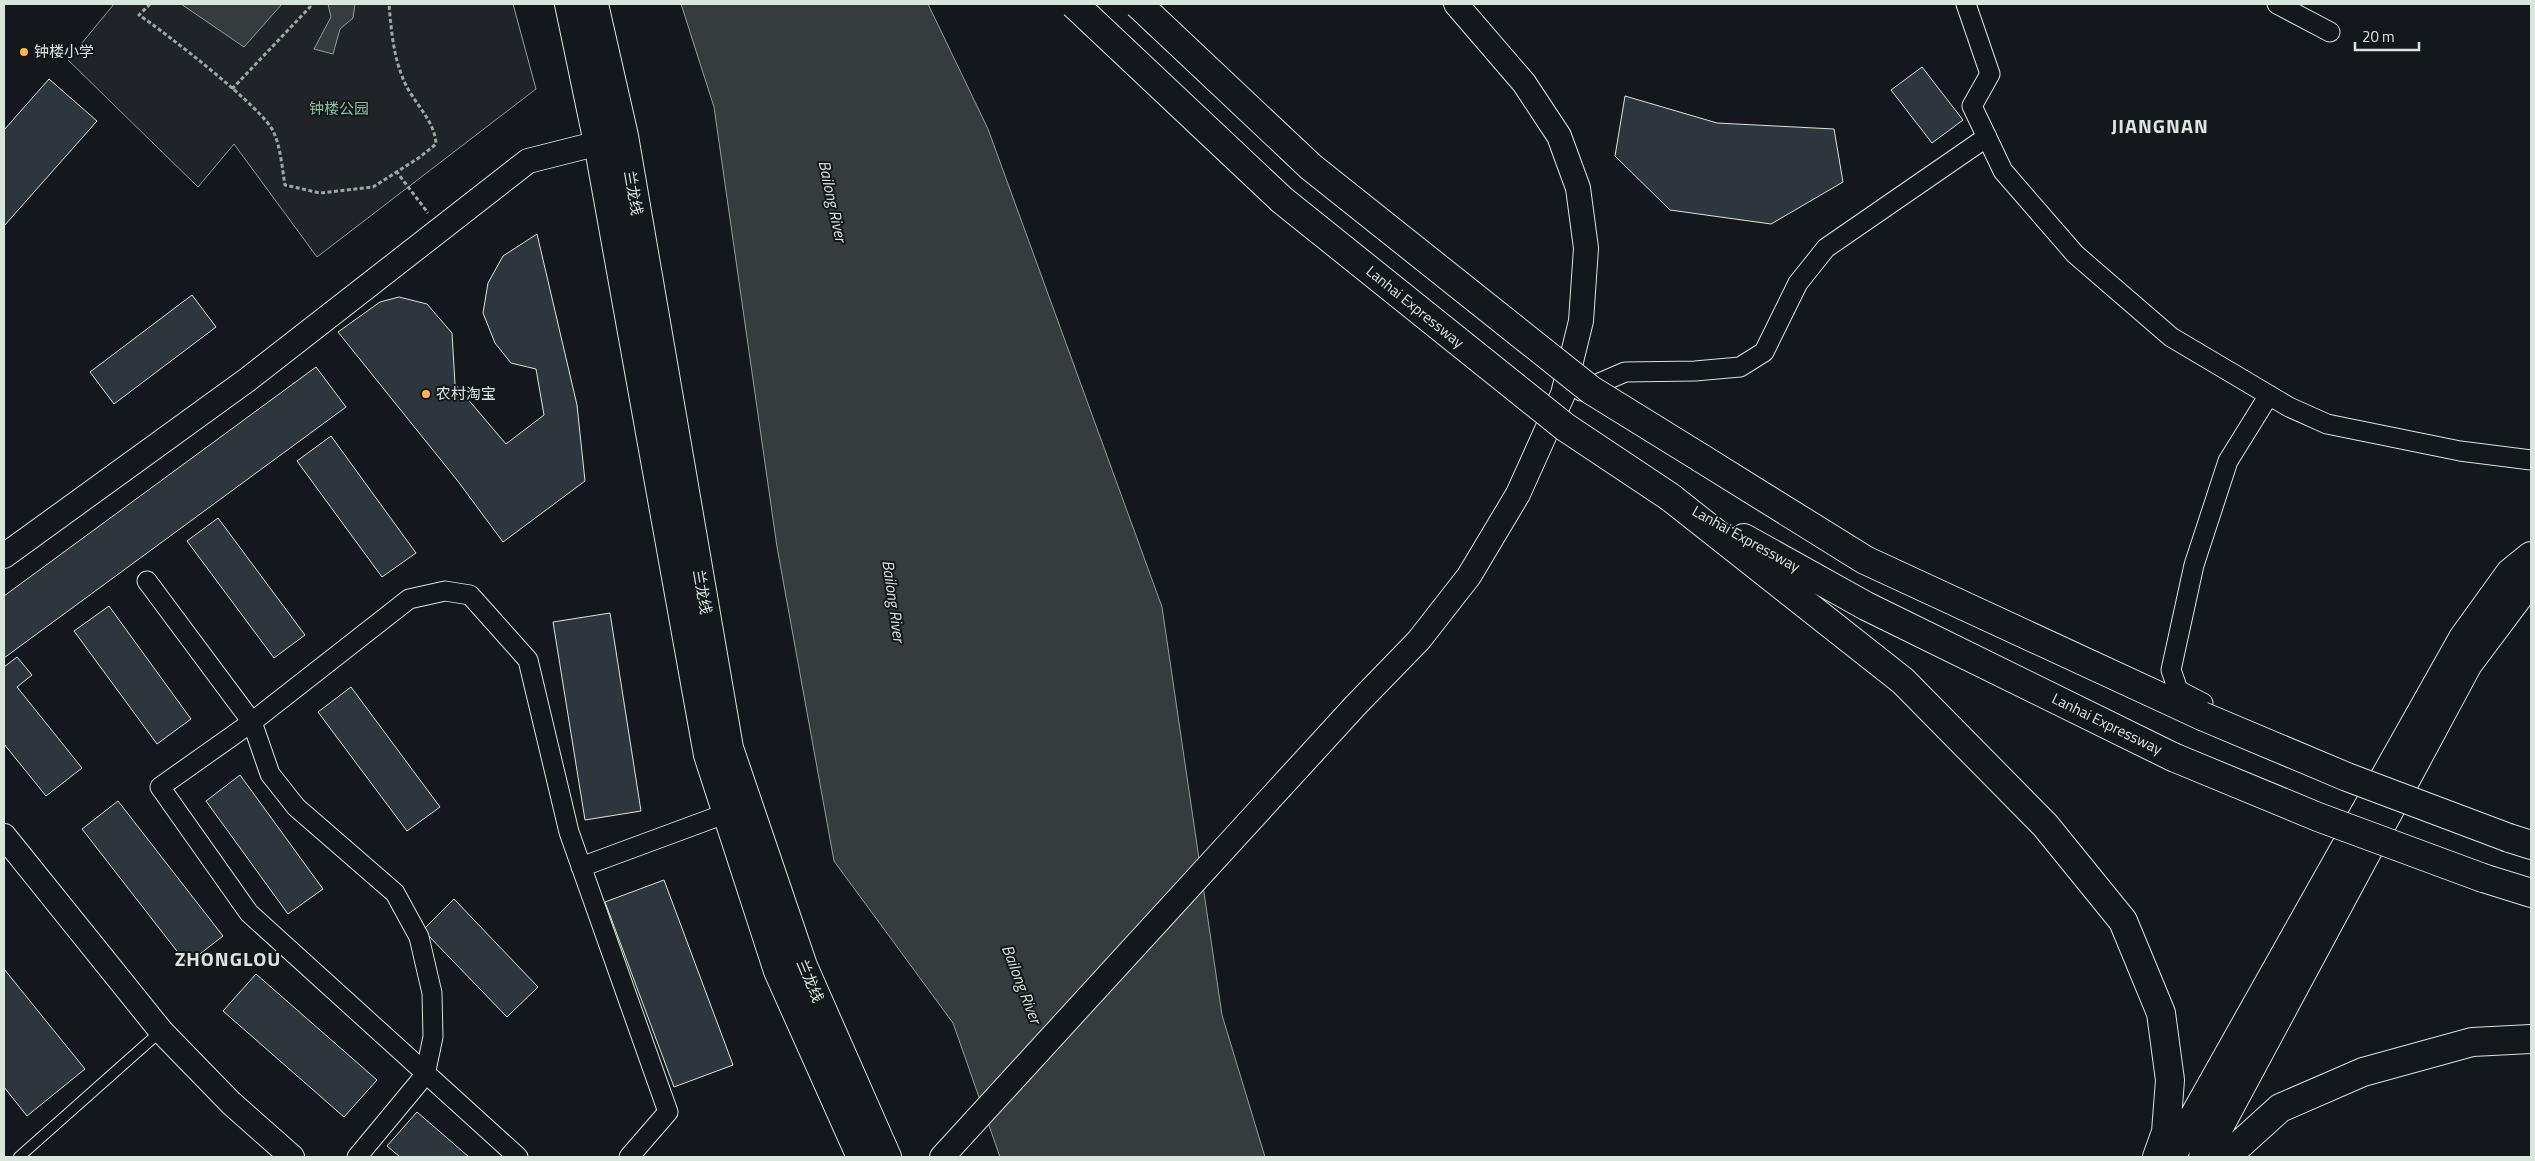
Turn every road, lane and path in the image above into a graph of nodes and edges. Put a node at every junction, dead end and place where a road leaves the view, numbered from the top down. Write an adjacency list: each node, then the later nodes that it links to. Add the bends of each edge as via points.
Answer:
1 (150, 4): 12 (path, via 138,15)
2 (310, 4): 12 (path)
3 (389, 4): 16 (path, via 393,45 402,78 436,132 436,144)
4 (569, 4): 15 (highway, 兰龙线)
5 (594, 4): 13 (highway, 兰龙线)
6 (1074, 4): 21 (highway, Lanhai Expressway, bridge, via 1282,200 1565,427)
7 (1138, 4): 30 (highway, bridge, via 1311,167 1591,390 1865,560 2202,716 2347,777)
8 (1456, 4): 18 (street, via 1524,83 1558,136 1578,188 1586,248 1583,294 1581,321)
9 (1966, 4): 14 (street, via 1990,74 1972,106)
10 (2277, 4): 11 (street)
11 (2330, 32)
12 (232, 89): 16 (path, via 274,131 285,185 320,193 373,187)
13 (624, 136): 15 (street); 28 (highway, 兰龙线)
14 (1987, 137): 18 (street, via 1826,248 1798,283 1764,352 1740,367 1625,372 1587,390); 19 (street, via 2003,171 2075,254 2171,336)
15 (598, 143): 17 (street, via 528,161); 28 (highway, 兰龙线, via 708,755)
16 (396, 171): 17 (path)
17 (441, 229): 22 (street, via 247,380)
18 (1563, 394): 43 (street, via 1518,494 1469,576 1419,640)
19 (2269, 395): 20 (street, via 2327,424 2460,451); 27 (street, via 2228,461 2194,565 2172,670 2178,690)
20 (2531, 460)
21 (1670, 497): 32 (highway, Lanhai Expressway, bridge, via 1866,606 2173,757 2318,817 2483,878); 44 (highway, via 1903,681 2045,825 2122,921 2161,1012 2170,1080 2166,1132)
22 (4, 556)
23 (2531, 556): 45 (highway, via 2510,573 2463,638)
24 (2531, 580): 46 (highway, via 2468,664)
25 (147, 581): 26 (street)
26 (252, 722): 31 (street, via 409,598 445,591 470,595 528,660 569,832); 35 (street, via 270,774 296,807 395,893 419,937 432,993 433,1036); 35 (street, via 160,788 249,913)
27 (2251, 728)
28 (738, 809): 31 (street); 41 (highway, 兰龙线, via 778,971); 42 (highway, 兰龙线)
29 (4, 836): 33 (street)
30 (2524, 841)
31 (581, 867): 40 (street, via 668,1112)
32 (2531, 892)
33 (161, 1031): 36 (lane); 37 (street, via 231,1103)
34 (2531, 1039): 47 (highway, via 2472,1042 2363,1072 2280,1108)
35 (425, 1075): 38 (street); 39 (street)
36 (19, 1157)
37 (292, 1157)
38 (357, 1157)
39 (518, 1157)
40 (629, 1157)
41 (861, 1157)
42 (887, 1157)
43 (942, 1157)
44 (2157, 1157)
45 (2171, 1157)
46 (2203, 1157)
47 (2226, 1157)

